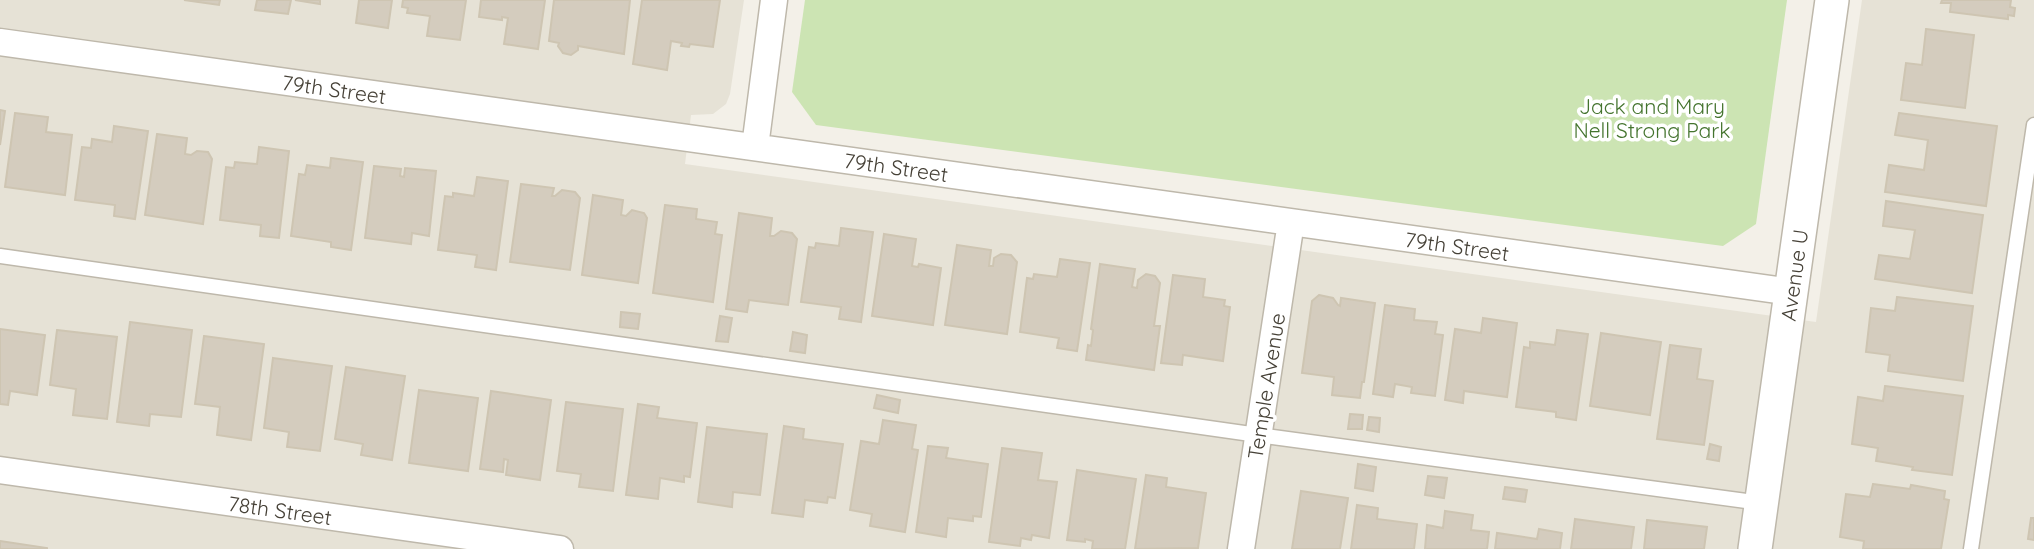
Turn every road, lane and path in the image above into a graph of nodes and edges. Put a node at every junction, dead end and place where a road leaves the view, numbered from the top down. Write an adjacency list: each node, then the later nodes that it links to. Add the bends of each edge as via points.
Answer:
1 (774, 0): 5 (street)
2 (1832, 0): 8 (street, Avenue U)
3 (0, 42): 5 (street, 79th Street)
4 (2034, 125): 15 (lane)
5 (755, 147): 6 (street, 79th Street)
6 (1291, 222): 8 (street, 79th Street); 9 (street, Temple Avenue)
7 (0, 256): 9 (lane)
8 (1792, 292): 11 (street, Avenue U)
9 (1258, 435): 11 (lane); 13 (street, Temple Avenue)
10 (0, 470): 12 (street, 78th Street)
11 (1761, 503): 14 (street, Avenue U)
12 (560, 549)
13 (1241, 549)
14 (1755, 549)
15 (1970, 549)

